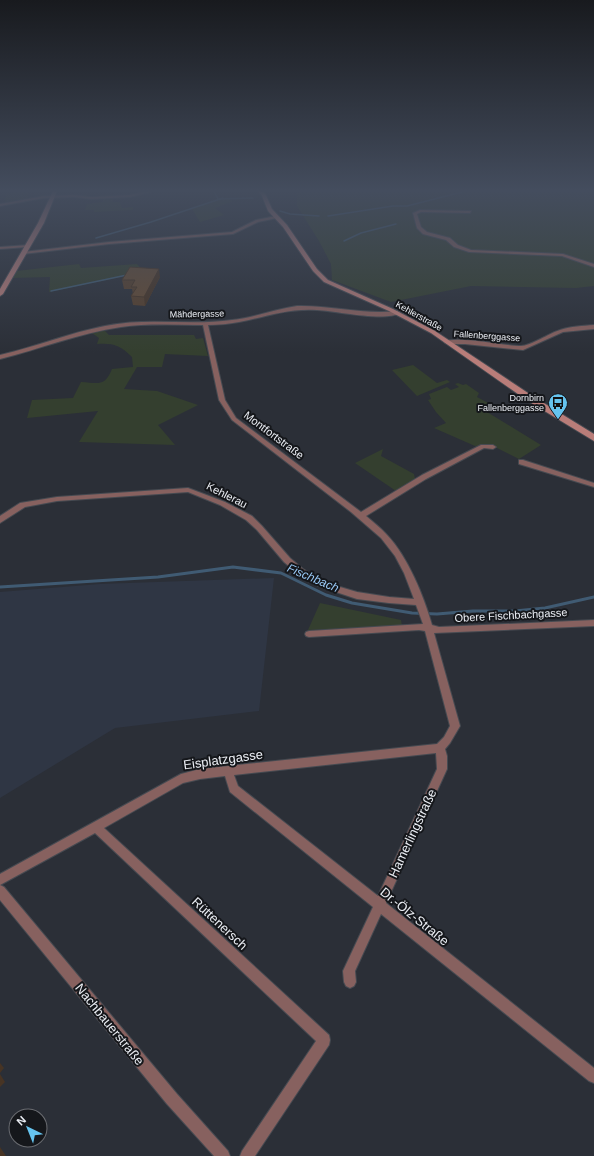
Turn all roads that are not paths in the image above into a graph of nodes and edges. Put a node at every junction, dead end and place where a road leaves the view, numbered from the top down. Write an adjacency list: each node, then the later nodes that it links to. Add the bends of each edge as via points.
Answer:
1 (92, 245): 6 (street)
2 (298, 245): 9 (street, Kehlerstraße, via 322,279)
3 (455, 245): 7 (street, via 471,251 563,255)
4 (28, 246): 5 (street); 6 (street)
5 (0, 248)
6 (23, 253): 8 (street)
7 (594, 266)
8 (0, 294)
9 (397, 313): 10 (street, Mähdergasse, via 359,314 302,307 274,311 239,321); 12 (street, Kehlerstraße)
10 (205, 323): 13 (street, Mähdergasse, via 120,325); 18 (street, Montfortstraße, via 222,400 234,419)
11 (594, 327): 12 (street, Fallenberggasse, via 561,331 523,348)
12 (447, 342): 14 (street, Kehlerstraße)
13 (0, 357)
14 (594, 438)
15 (493, 447): 18 (street, via 479,448 424,477)
16 (521, 462): 17 (street)
17 (594, 485)
18 (361, 516): 20 (street, Montfortstraße, via 384,536 398,554)
19 (0, 520): 20 (street, Kehlerau, via 23,505 57,499 188,490 201,493 252,521 280,555 300,572 324,584 354,595 387,602)
20 (421, 604): 22 (street, Montfortstraße)
21 (594, 623): 22 (street, Obere Fischbachgasse, via 439,630)
22 (428, 624): 23 (street, Obere Fischbachgasse, via 419,627); 24 (street, via 455,726)
23 (309, 634)
24 (443, 744): 25 (street, Eisplatzgasse); 29 (street, Hamerlingstraße, via 442,769)
25 (228, 771): 26 (street, Eisplatzgasse, via 181,779); 29 (street, Dr.-Ölz-Straße, via 234,789)
26 (97, 826): 27 (street, Eisplatzgasse); 33 (street, Rüttenersch, via 324,1040)
27 (0, 880)
28 (0, 891): 32 (street, Nachbauerstraße, via 172,1100)
29 (378, 905): 30 (street, Hamerlingstraße, via 349,971); 31 (street, Dr.-Ölz-Straße)
30 (350, 982)
31 (594, 1076)
32 (223, 1156)
33 (246, 1156)

